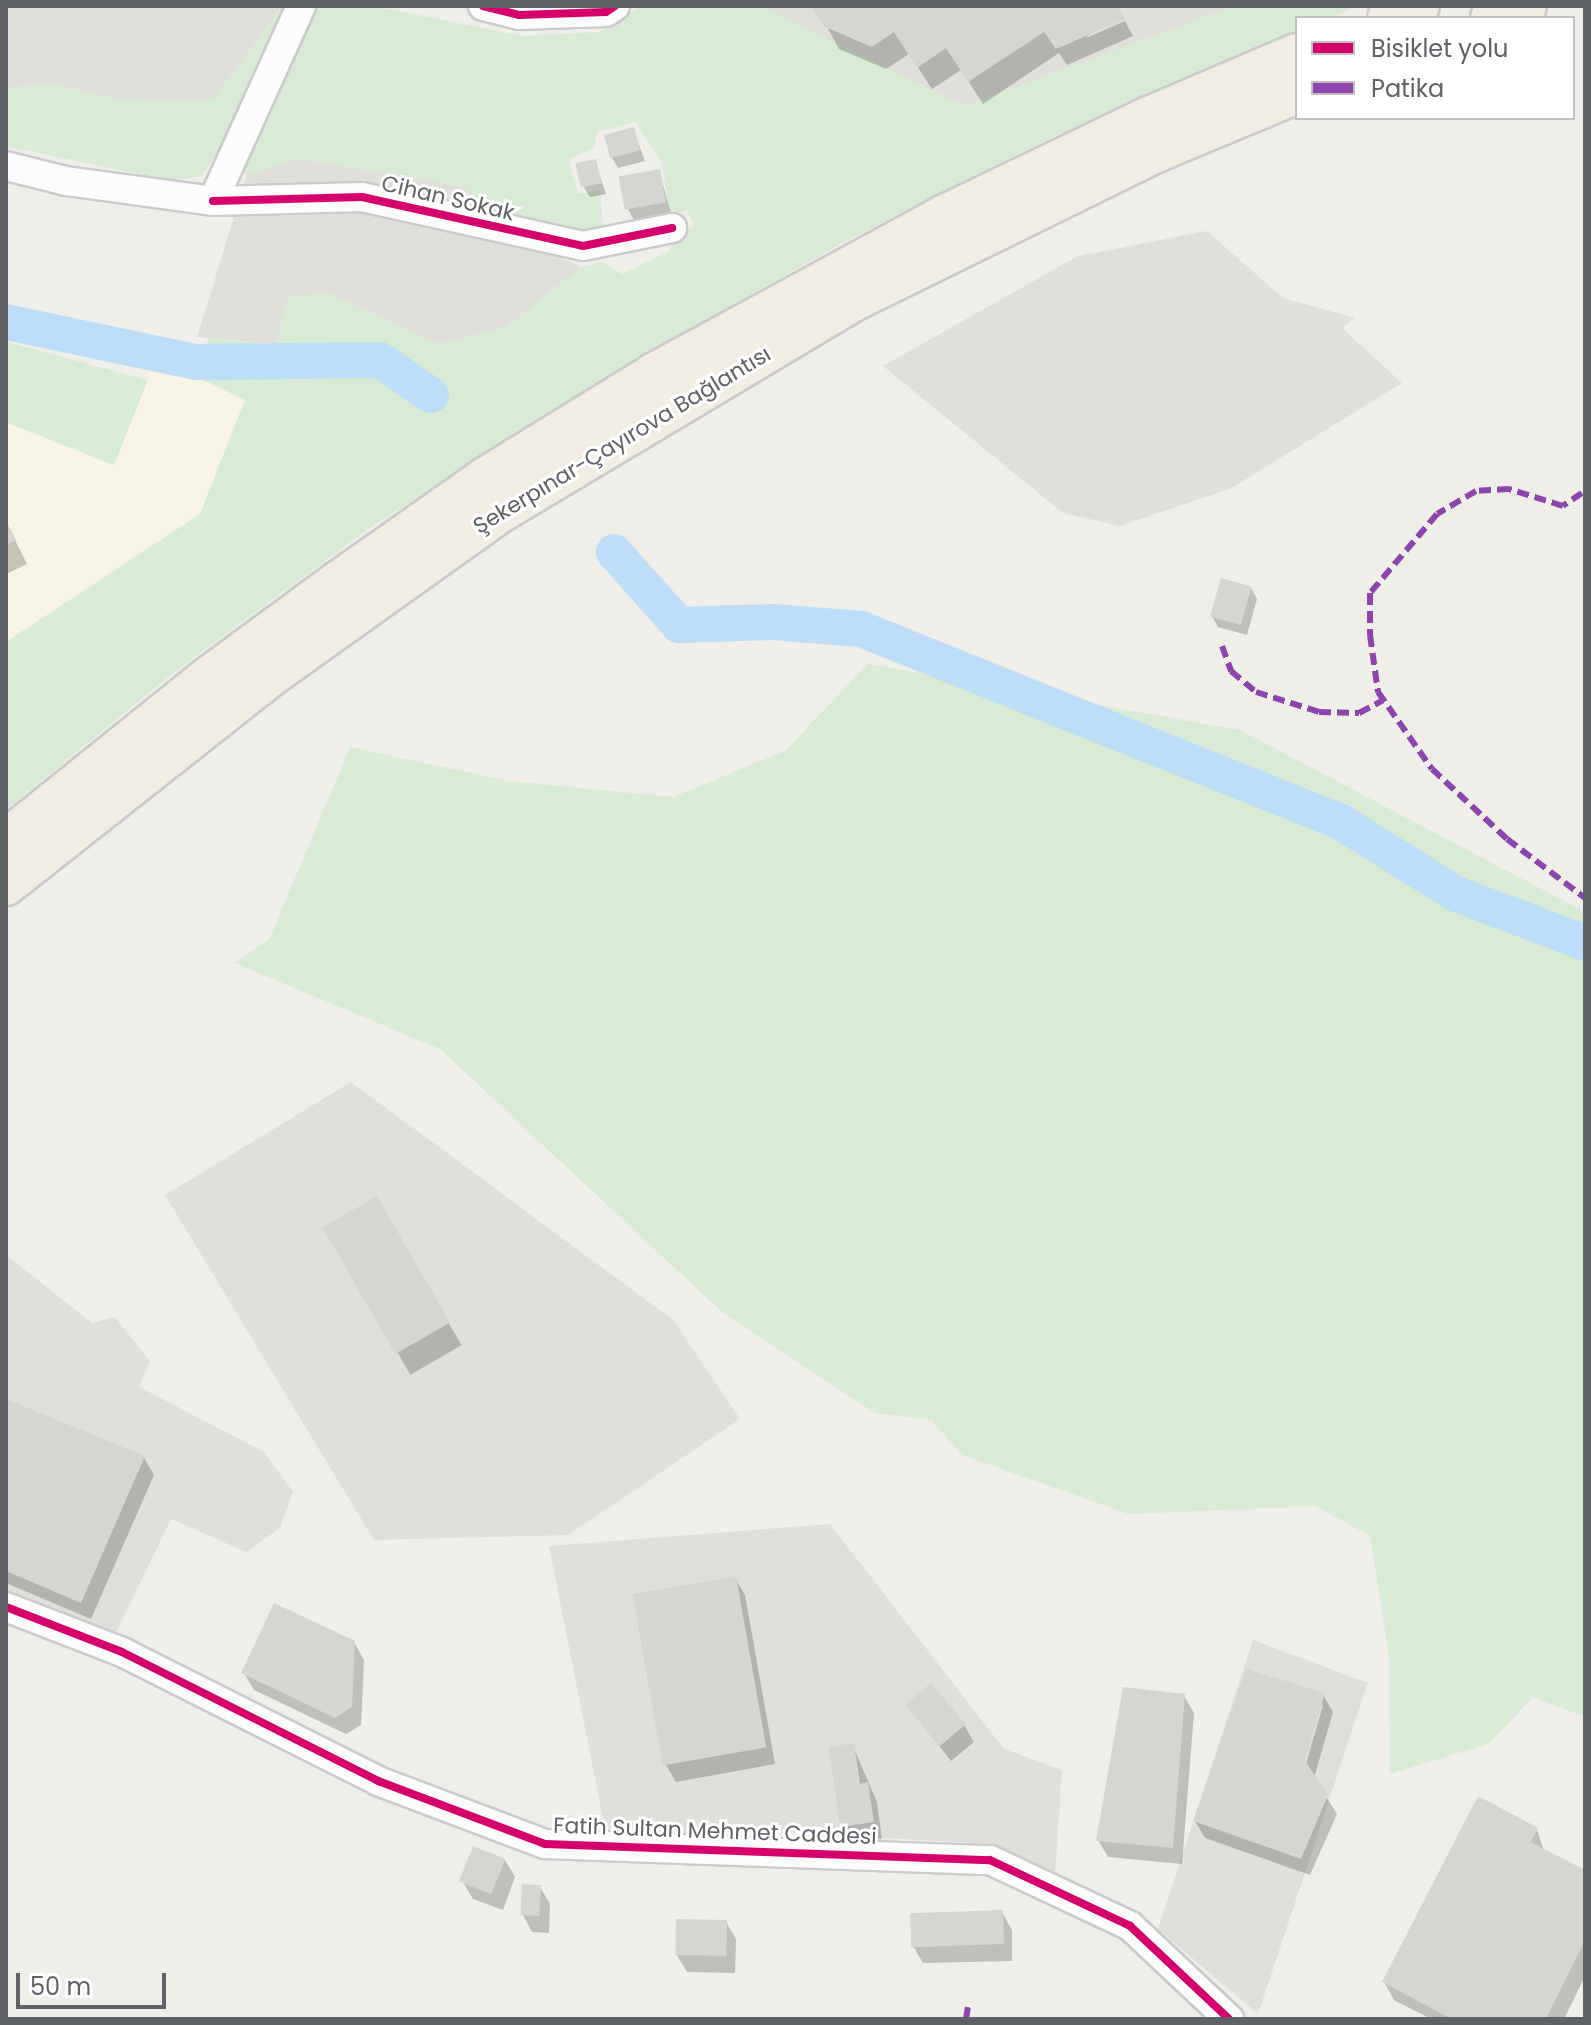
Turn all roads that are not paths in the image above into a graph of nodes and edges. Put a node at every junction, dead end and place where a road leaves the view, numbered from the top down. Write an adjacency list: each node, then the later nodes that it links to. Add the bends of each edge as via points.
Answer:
1 (301, 6): 11 (street)
2 (483, 6): 3 (street, via 519,15 606,12)
3 (615, 6)
4 (1419, 6): 6 (highway)
5 (1526, 6): 7 (highway)
6 (1393, 16)
7 (1497, 16)
8 (1295, 55): 13 (highway, Şekerpınar-Çayırova Bağlantısı, via 1149,117 945,215 642,381 485,478 327,590 206,679)
9 (1295, 94): 14 (highway, Şekerpınar-Çayırova Bağlantısı, via 1158,151 877,289 515,503 276,672)
10 (6, 166): 11 (street, Cihan Sokak, via 66,181)
11 (213, 201): 12 (street, Cihan Sokak, via 362,197 583,246)
12 (672, 228)
13 (6, 840)
14 (6, 885)
15 (6, 1607): 16 (street, Fatih Sultan Mehmet Caddesi, via 122,1652 378,1781 545,1844 990,1860 1130,1926)
16 (1229, 2019)

